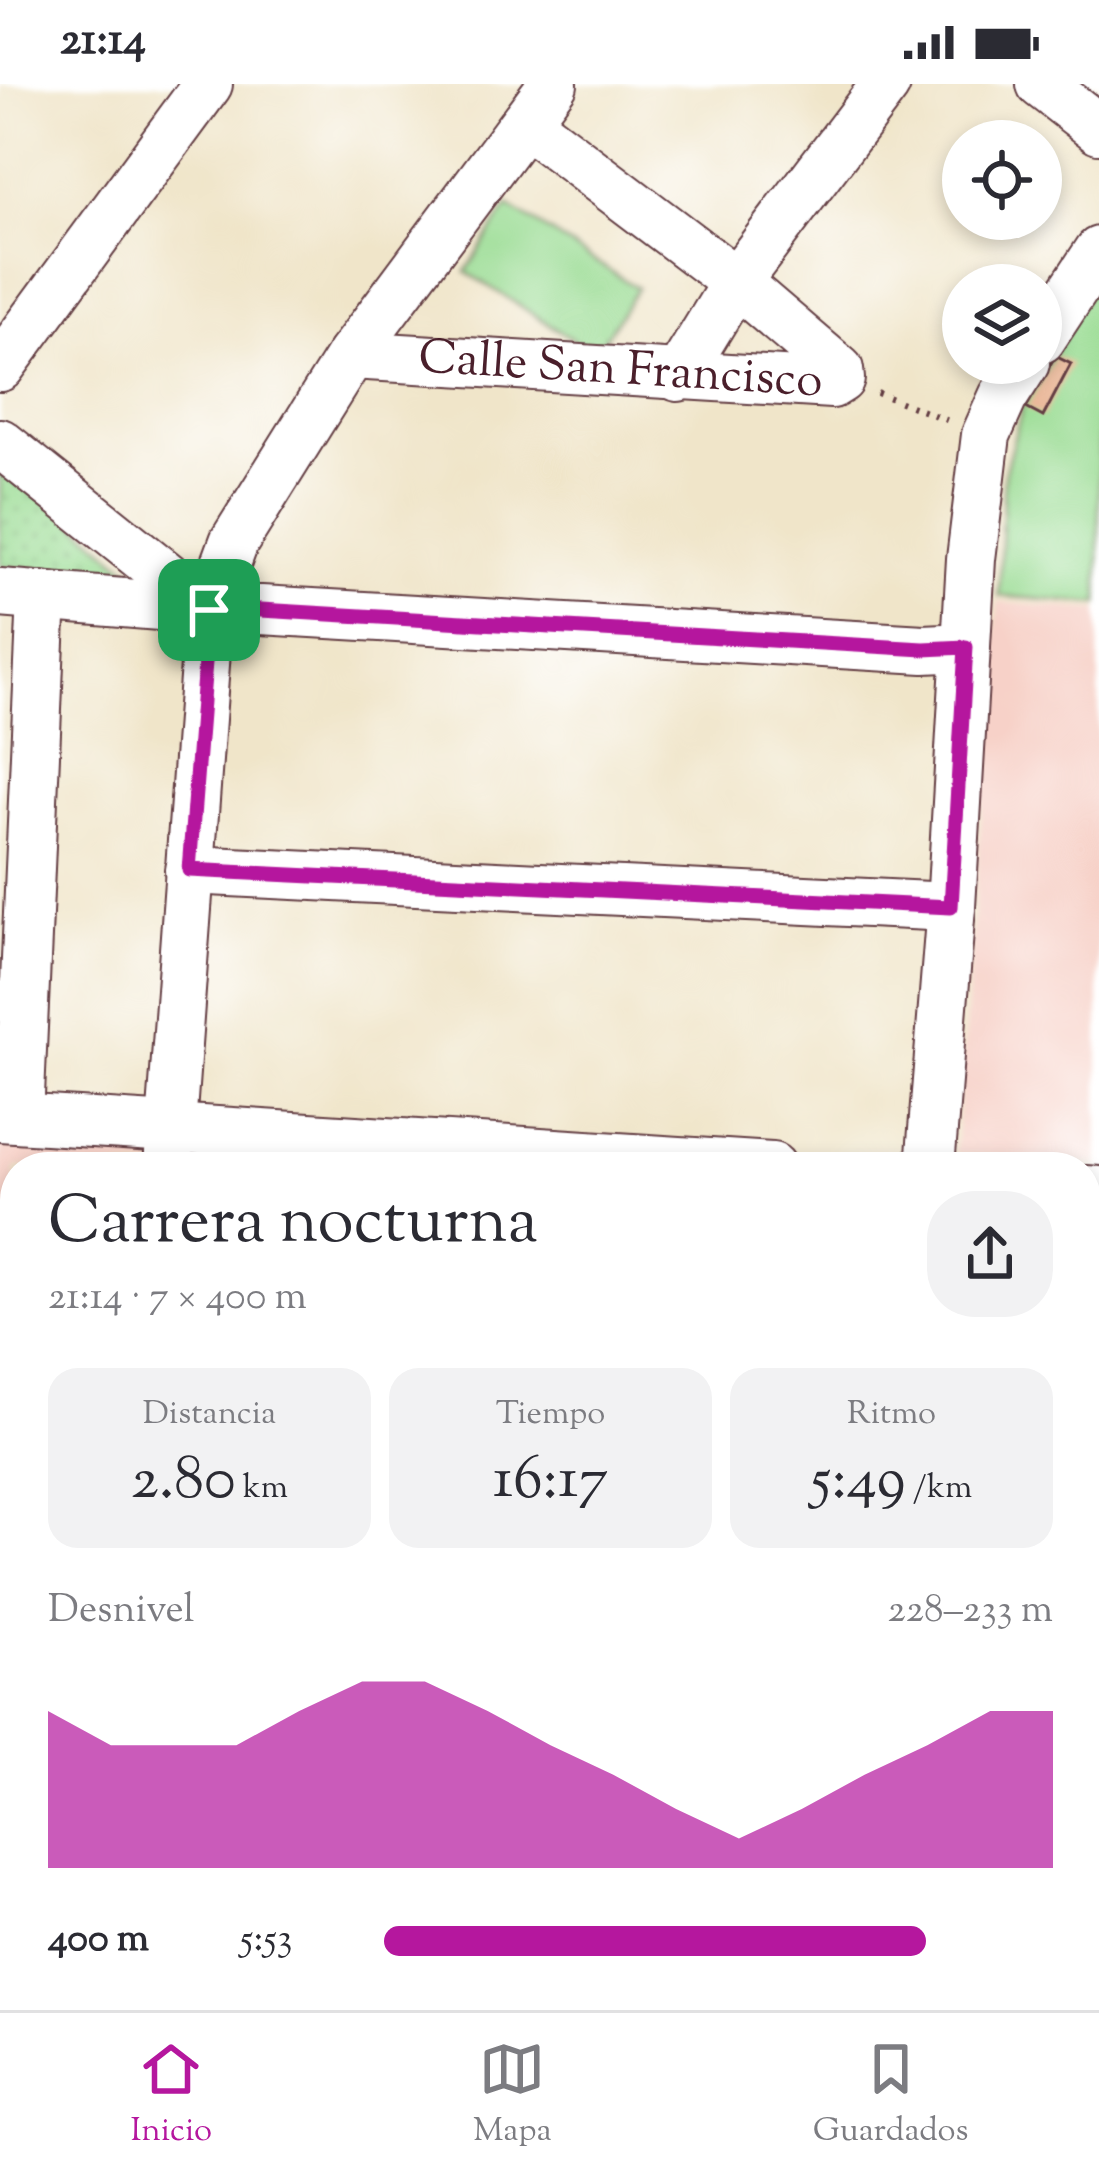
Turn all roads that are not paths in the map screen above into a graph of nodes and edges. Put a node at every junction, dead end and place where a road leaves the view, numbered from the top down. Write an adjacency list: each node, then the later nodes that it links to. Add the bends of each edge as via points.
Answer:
1 (208, 84): 11 (street)
2 (554, 84): 5 (street)
3 (886, 84): 8 (street)
4 (1041, 84): 6 (street)
5 (526, 123): 8 (street, Calle San Francisco); 10 (street)
6 (1099, 129)
7 (1099, 251): 9 (street)
8 (736, 282): 12 (street); 12 (street, Calle San Francisco, via 840,379 832,385)
9 (1062, 307)
10 (351, 355): 12 (street, Calle San Francisco); 16 (street, via 234,542)
11 (0, 367)
12 (678, 376)
13 (1011, 384): 17 (street, via 986,435)
14 (0, 443): 16 (street)
15 (21, 594): 16 (street); 20 (street)
16 (209, 610): 17 (street); 18 (street)
17 (966, 647): 19 (street)
18 (189, 870): 19 (street); 21 (street)
19 (951, 907): 23 (street)
20 (9, 1118): 21 (street)
21 (169, 1148): 22 (street)
22 (296, 1152)
23 (930, 1152)

